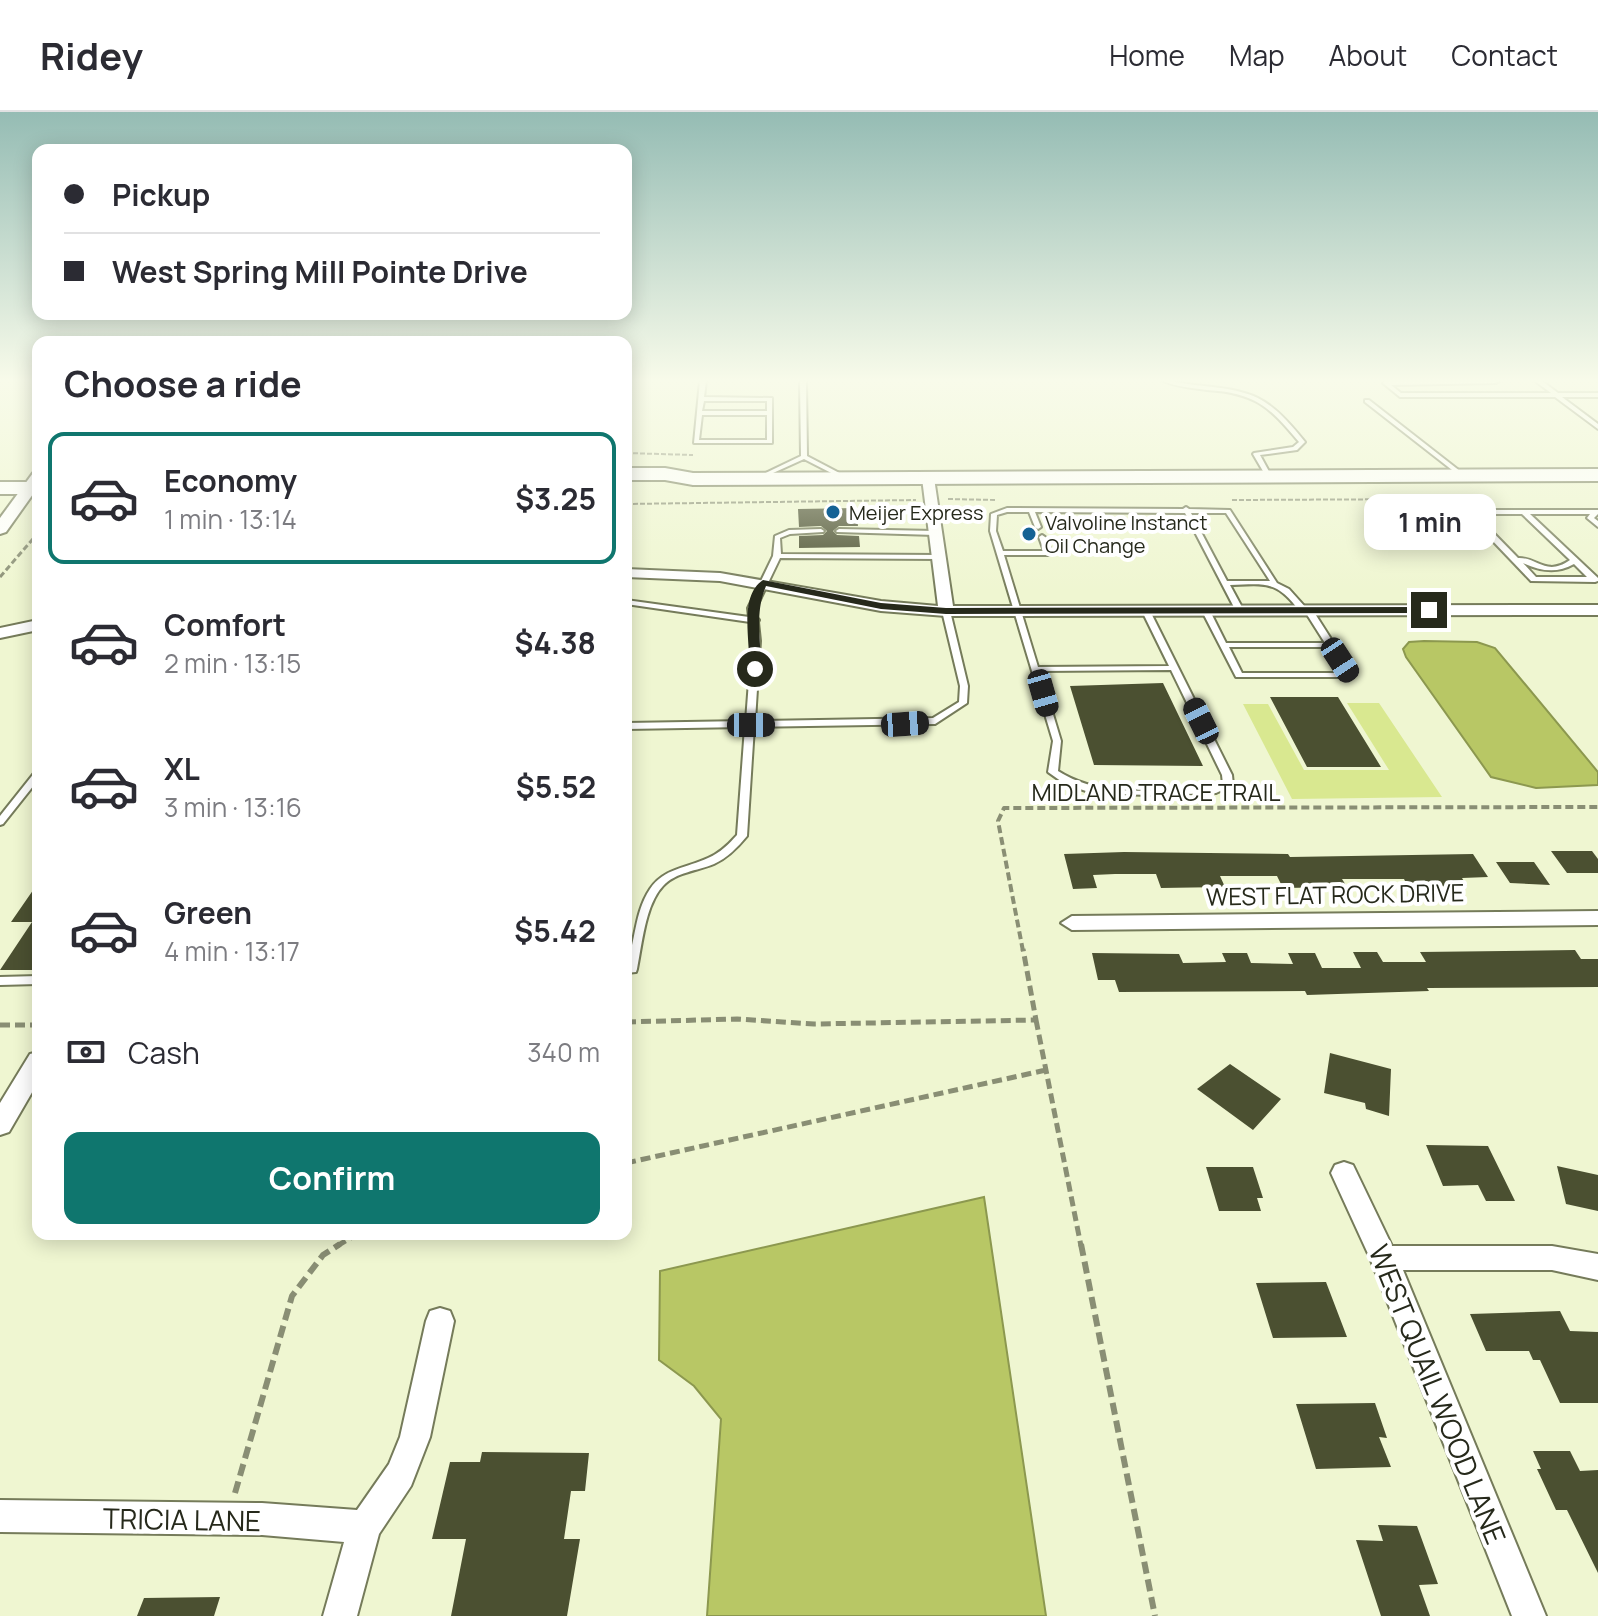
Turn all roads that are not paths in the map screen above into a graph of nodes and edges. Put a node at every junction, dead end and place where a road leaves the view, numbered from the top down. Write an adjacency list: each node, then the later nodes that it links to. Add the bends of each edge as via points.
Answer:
1 (804, 451): 4 (lane)
2 (1278, 451): 9 (lane, via 1256,454)
3 (1431, 451): 7 (lane)
4 (804, 457): 10 (lane); 13 (lane)
5 (632, 474): 12 (main road)
6 (1598, 475): 7 (main road)
7 (1463, 476): 9 (main road)
8 (0, 477): 14 (main road)
9 (1269, 477): 11 (main road)
10 (846, 478): 11 (main road); 13 (main road)
11 (928, 478): 28 (street)
12 (693, 479): 13 (main road); 16 (main road)
13 (755, 479)
14 (32, 481)
15 (32, 482): 18 (main road)
16 (632, 485)
17 (32, 486): 27 (street)
18 (0, 488)
19 (1186, 509): 20 (lane); 41 (lane, via 1228,511); 43 (lane)
20 (1031, 510): 26 (lane); 35 (lane, via 994,514)
21 (1445, 512): 22 (lane)
22 (1469, 512): 23 (lane); 32 (lane)
23 (1524, 512): 24 (lane); 38 (lane)
24 (1596, 512): 25 (lane, via 1590,518)
25 (1598, 525)
26 (1038, 527)
27 (0, 529)
28 (935, 533): 34 (lane); 37 (street)
29 (1042, 537): 35 (lane, via 1048,553)
30 (818, 541): 31 (lane); 33 (lane); 33 (lane)
31 (844, 541): 34 (lane); 34 (lane)
32 (1497, 541): 38 (lane, via 1541,568 1559,568); 40 (lane, via 1534,579)
33 (802, 544): 36 (lane); 36 (lane, via 777,537)
34 (862, 544): 37 (lane)
35 (1000, 553): 45 (lane)
36 (777, 556): 42 (lane)
37 (939, 557): 47 (street)
38 (1574, 560): 40 (lane)
39 (632, 573): 42 (street)
40 (1596, 581)
41 (1274, 582): 43 (lane); 51 (lane, via 1290,590)
42 (763, 583): 47 (street, via 881,606); 52 (lane, via 752,608)
43 (1225, 583): 50 (lane)
44 (632, 603): 52 (lane)
45 (1019, 610): 47 (street); 48 (street); 58 (lane)
46 (1598, 610): 51 (street)
47 (946, 611): 59 (lane, via 964,686 963,703 952,714 905,724)
48 (1146, 611): 49 (street); 57 (lane)
49 (1206, 611): 50 (street); 55 (lane)
50 (1240, 611): 51 (street)
51 (1306, 611): 56 (lane)
52 (755, 620): 59 (lane)
53 (32, 626): 54 (street)
54 (0, 633)
55 (1225, 645): 56 (lane); 56 (lane, via 1239,675 1350,675)
56 (1331, 645)
57 (1174, 668): 58 (lane); 58 (lane, via 1227,775 1228,785 1216,790 1097,791 1065,783 1053,772 1057,741)
58 (1036, 669)
59 (751, 725): 60 (lane); 65 (lane, via 742,836 723,859 664,878 645,908)
60 (632, 726)
61 (32, 782): 62 (lane)
62 (0, 822)
63 (1598, 918): 64 (street, WEST FLAT ROCK DRIVE)
64 (1072, 923)
65 (632, 969)
66 (32, 980): 67 (lane)
67 (0, 981)
68 (32, 1071): 69 (street)
69 (0, 1125)
70 (1344, 1173): 71 (street, WEST QUAIL WOOD LANE)
71 (1384, 1258): 72 (street, via 1552,1258); 77 (street, WEST QUAIL WOOD LANE)
72 (1598, 1267)
73 (440, 1321): 75 (street, via 415,1437 400,1475)
74 (0, 1516): 75 (street, TRICIA LANE)
75 (365, 1527): 76 (street)
76 (340, 1616)
77 (1529, 1616)

